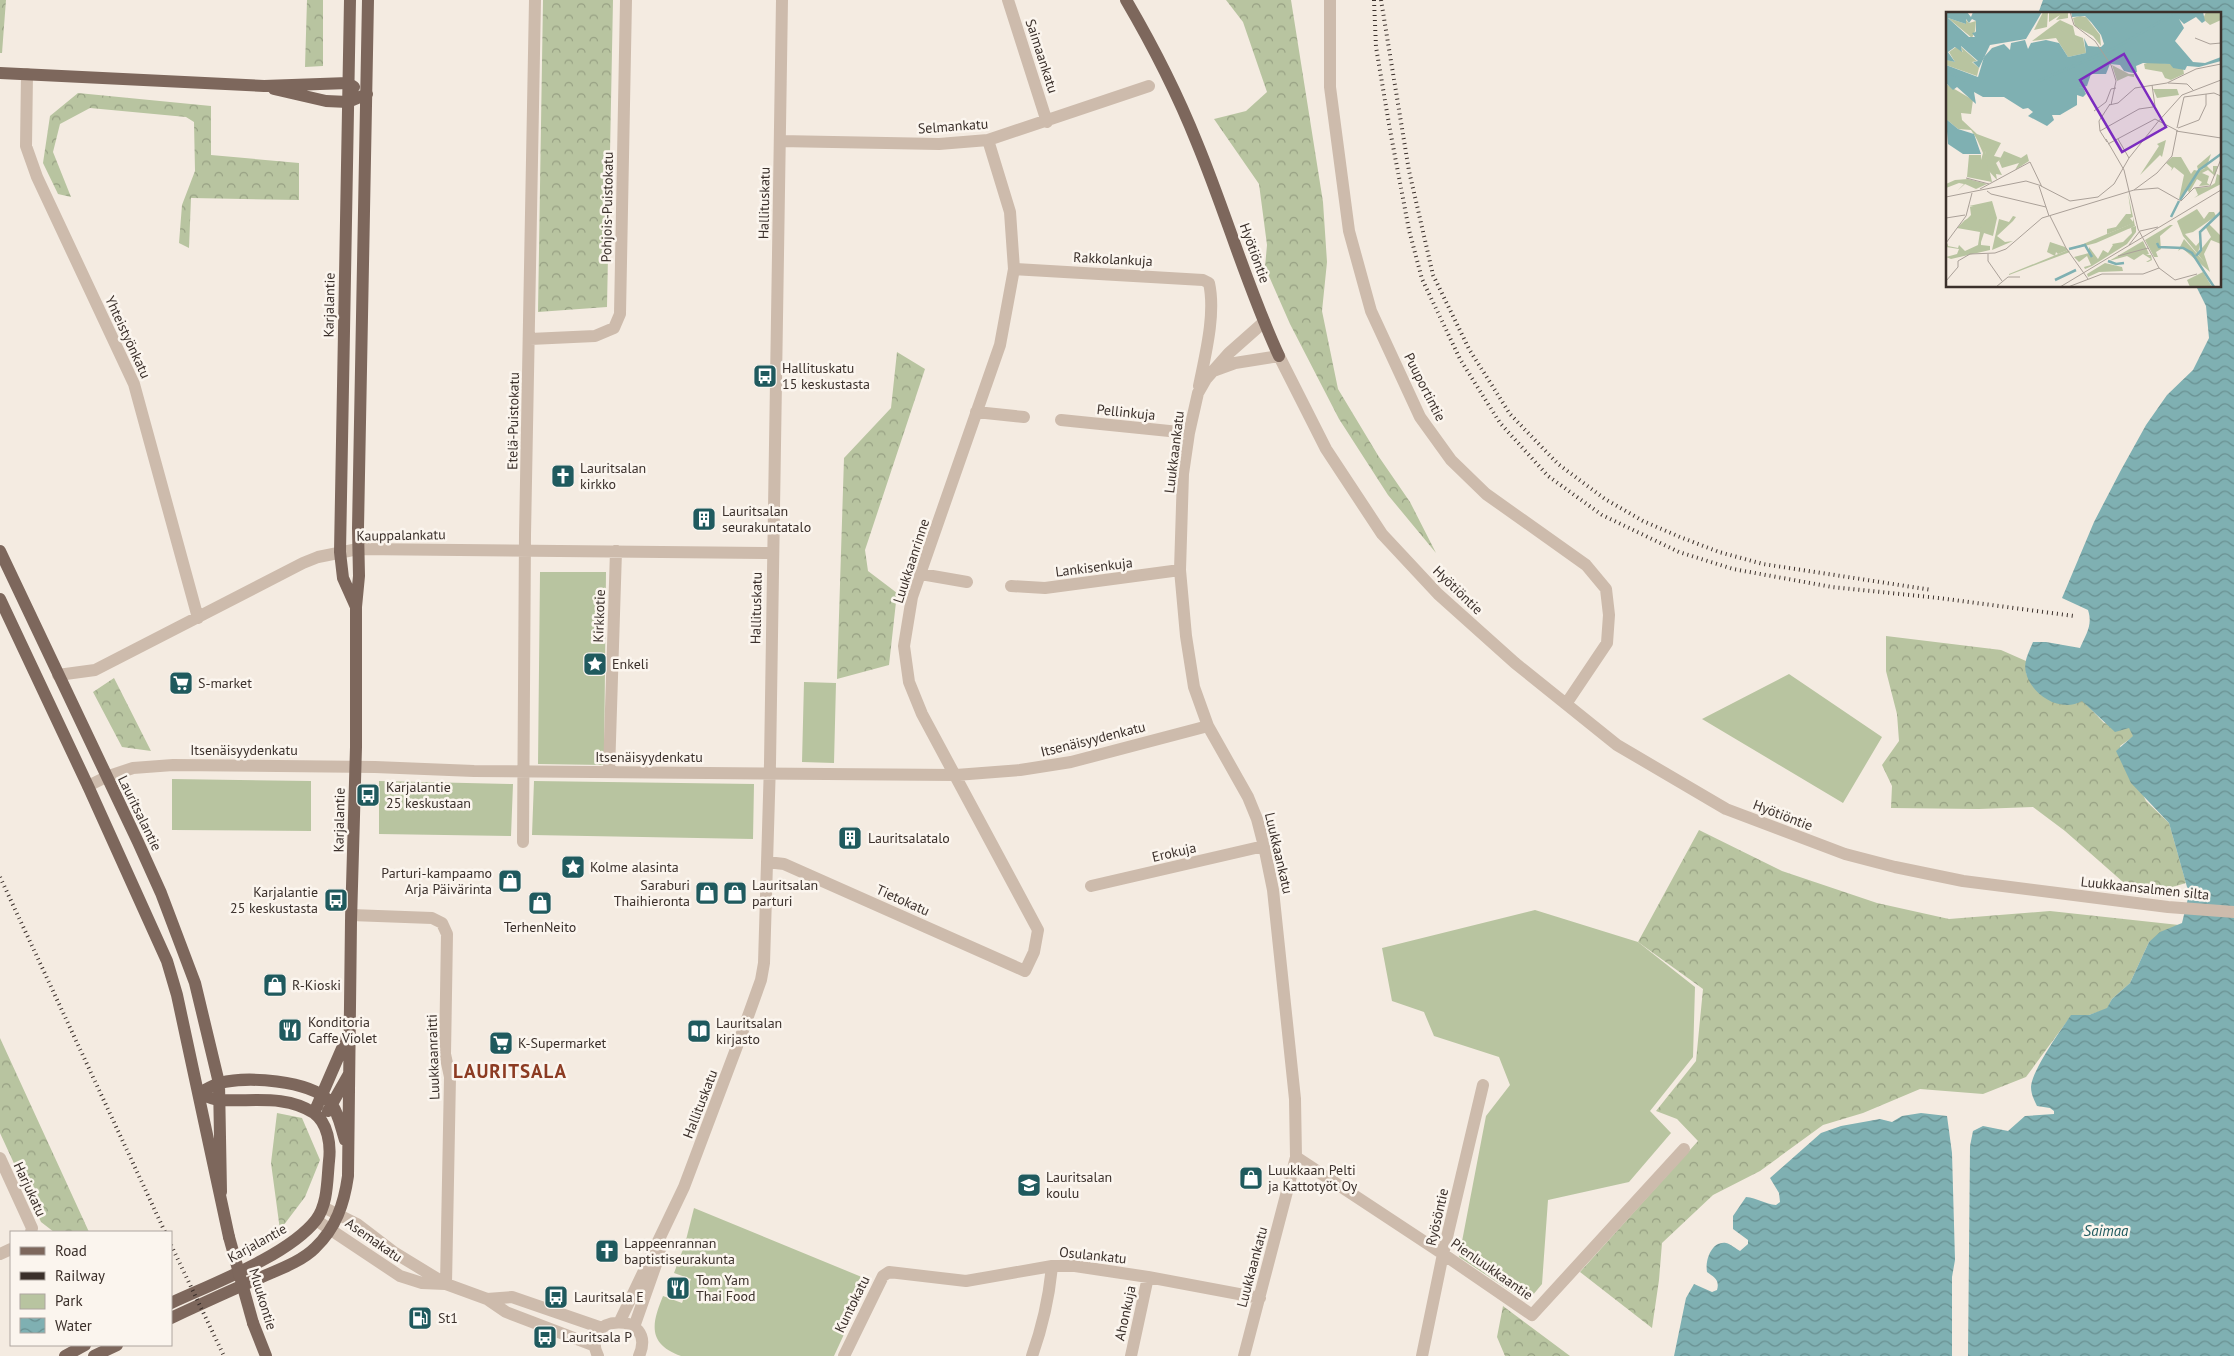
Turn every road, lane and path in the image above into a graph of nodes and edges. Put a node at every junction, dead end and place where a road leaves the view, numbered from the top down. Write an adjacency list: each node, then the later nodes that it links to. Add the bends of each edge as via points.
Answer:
1 (350, 0): 11 (main road, Karjalantie)
2 (368, 0): 14 (main road, Karjalantie)
3 (535, 0): 21 (street, Etelä-Puistokatu)
4 (626, 0): 21 (street, Pohjois-Puistokatu, via 620,314 614,328 595,336)
5 (782, 0): 18 (street, Hallituskatu)
6 (1008, 0): 16 (street, Saimaankatu)
7 (1126, 0): 20 (main road, Hyötiöntie, via 1180,102)
8 (1330, 0): 43 (street, Puuportintie, via 1330,87 1349,231 1371,311 1420,417 1451,460 1486,494 1586,565 1606,589 1609,615 1607,643)
9 (0, 73): 10 (main road)
10 (27, 74): 12 (main road); 41 (street, Yhteistyönkatu, via 26,146 37,177 134,384)
11 (348, 83): 12 (main road); 14 (main road); 15 (main road, Karjalantie)
12 (264, 86): 15 (main road, via 313,99)
13 (1149, 86): 16 (street, Selmankatu)
14 (367, 94): 15 (main road); 29 (main road, Karjalantie)
15 (348, 102): 33 (main road, Karjalantie)
16 (1047, 122): 17 (street, Selmankatu)
17 (988, 140): 18 (street, Selmankatu, via 938,144); 19 (street, Luukkaanrinne, via 1010,212)
18 (780, 141): 34 (street, Hallituskatu)
19 (1014, 269): 24 (street, Rakkolankuja, via 1168,276 1209,283 1212,295); 25 (street, Luukkaanrinne, via 1000,346)
20 (1264, 322): 22 (main road, Hyötiöntie); 23 (street, Luukkaankatu)
21 (530, 339): 30 (street, Etelä-Puistokatu)
22 (1279, 356): 23 (street, via 1235,363); 43 (street, Hyötiöntie, via 1326,449 1382,534 1438,594)
23 (1213, 371): 24 (street, Luukkaankatu)
24 (1198, 393): 28 (street, Luukkaankatu)
25 (976, 412): 26 (street); 36 (street, Luukkaanrinne)
26 (1024, 417)
27 (1061, 420): 28 (street, Pellinkuja)
28 (1189, 433): 35 (street, Luukkaankatu)
29 (358, 549): 30 (street, Kauppalankatu); 33 (street, Kauppalankatu); 40 (main road, Karjalantie)
30 (525, 549): 32 (street, Kauppalankatu, via 547,552); 46 (street, Etelä-Puistokatu)
31 (0, 551): 42 (main road, Lauritsalantie)
32 (616, 551): 34 (street, Kauppalankatu); 47 (street, Kirkkotie)
33 (340, 552): 40 (main road, Karjalantie, via 343,578); 41 (street, Kauppalankatu, via 304,563)
34 (772, 553): 48 (street, Hallituskatu)
35 (1180, 570): 38 (street, Lankisenkuja, via 1046,588); 44 (street, Luukkaankatu, via 1194,687)
36 (921, 574): 37 (street); 49 (street, Luukkaanrinne, via 912,597 904,646 909,682 922,714)
37 (967, 582)
38 (1011, 586)
39 (0, 599): 51 (main road)
40 (356, 607): 45 (main road, Karjalantie)
41 (198, 618): 42 (street, Kauppalankatu, via 95,670)
42 (58, 675): 50 (main road, Lauritsalantie)
43 (1566, 704): 56 (street, Hyötiöntie, via 1617,745 1726,809 1820,845 1895,867 1964,882)
44 (1208, 726): 49 (street, Itsenäisyydenkatu, via 1071,762); 53 (street, Luukkaankatu, via 1248,797 1258,819)
45 (355, 766): 46 (street, Itsenäisyydenkatu); 50 (street, Itsenäisyydenkatu, via 174,765 133,768); 58 (main road, Karjalantie)
46 (522, 771): 47 (street, Itsenäisyydenkatu); 52 (street, Etelä-Puistokatu)
47 (609, 772): 48 (street, Itsenäisyydenkatu)
48 (769, 772): 49 (street, Itsenäisyydenkatu); 54 (street, Hallituskatu)
49 (956, 775): 59 (street, Luukkaanrinne, via 1038,930 1034,952)
50 (106, 777): 51 (street, Itsenäisyydenkatu); 62 (main road, Lauritsalantie, via 161,893 195,983)
51 (88, 786): 64 (main road, via 167,961)
52 (523, 842)
53 (1264, 846): 55 (street, Erokuja); 71 (street, Luukkaankatu, via 1273,890 1294,1090)
54 (768, 862): 59 (street, Tietokatu, via 784,864); 74 (street, Hallituskatu, via 761,980)
55 (1091, 886)
56 (2053, 894): 57 (street, Luukkaansalmen silta)
57 (2234, 912)
58 (351, 915): 60 (main road, Karjalantie); 84 (street, Luukkaanraitti, via 432,918 442,923 447,934 445,1054 450,1077)
59 (1025, 972)
60 (349, 1033): 61 (main road, Karjalantie); 65 (main road, Karjalantie)
61 (350, 1073): 67 (main road); 70 (main road, Karjalantie)
62 (219, 1083): 64 (main road, Karjalantie); 65 (main road, Karjalantie, via 271,1081); 66 (main road, Lauritsalantie)
63 (1483, 1085): 80 (street, Ryösöntie)
64 (199, 1094): 66 (main road); 73 (main road, Muukontie)
65 (322, 1095): 67 (main road, Karjalantie); 68 (main road, Karjalantie)
66 (219, 1100): 68 (main road, via 270,1100 295,1105); 73 (main road, Muukontie)
67 (332, 1105): 68 (main road); 70 (main road, Karjalantie)
68 (318, 1117): 75 (main road, Karjalantie, via 328,1136 330,1152)
69 (1684, 1149): 80 (street, Pienluukkaantie, via 1532,1315)
70 (349, 1153): 76 (main road, Karjalantie, via 345,1198)
71 (1296, 1157): 80 (street, Pienluukkaantie); 85 (street, Luukkaankatu)
72 (0, 1158): 79 (street, Harjukatu)
73 (221, 1192): 98 (main road, Muukontie, bridge, via 229,1237 253,1323)
74 (677, 1201): 89 (street, Hallituskatu); 90 (street, Hallituskatu)
75 (323, 1206): 76 (street, Asemakatu); 77 (main road, Karjalantie)
76 (339, 1214): 78 (main road, Karjalantie); 84 (street, Asemakatu)
77 (316, 1220): 78 (street, Asemakatu); 87 (main road, Karjalantie, via 279,1251)
78 (332, 1229): 84 (street, Asemakatu, via 400,1276 422,1283); 88 (main road, Karjalantie, via 314,1249 287,1266)
79 (31, 1231)
80 (1443, 1254): 103 (street, Ryösöntie)
81 (1052, 1266): 82 (street, Osulankatu, via 966,1281); 83 (street, Osulankatu, via 1075,1266); 100 (street, via 1043,1326)
82 (893, 1273): 99 (street, Kuntokatu, via 883,1276)
83 (1148, 1277): 85 (street, Osulankatu); 101 (street, Ahonkuja)
84 (446, 1284): 86 (street, Asemakatu)
85 (1260, 1298): 102 (street, Luukkaankatu)
86 (487, 1299): 91 (street, Asemakatu, via 512,1297); 94 (street, Asemakatu, via 506,1312)
87 (172, 1303)
88 (172, 1318)
89 (620, 1321): 90 (street); 91 (street)
90 (634, 1327): 95 (street)
91 (602, 1328): 94 (street, via 596,1336)
92 (83, 1346): 96 (main road)
93 (115, 1346): 97 (main road)
94 (596, 1351)
95 (644, 1354)
96 (66, 1356)
97 (94, 1356)
98 (266, 1356)
99 (844, 1356)
100 (1032, 1356)
101 (1132, 1356)
102 (1244, 1356)
103 (1422, 1356)

